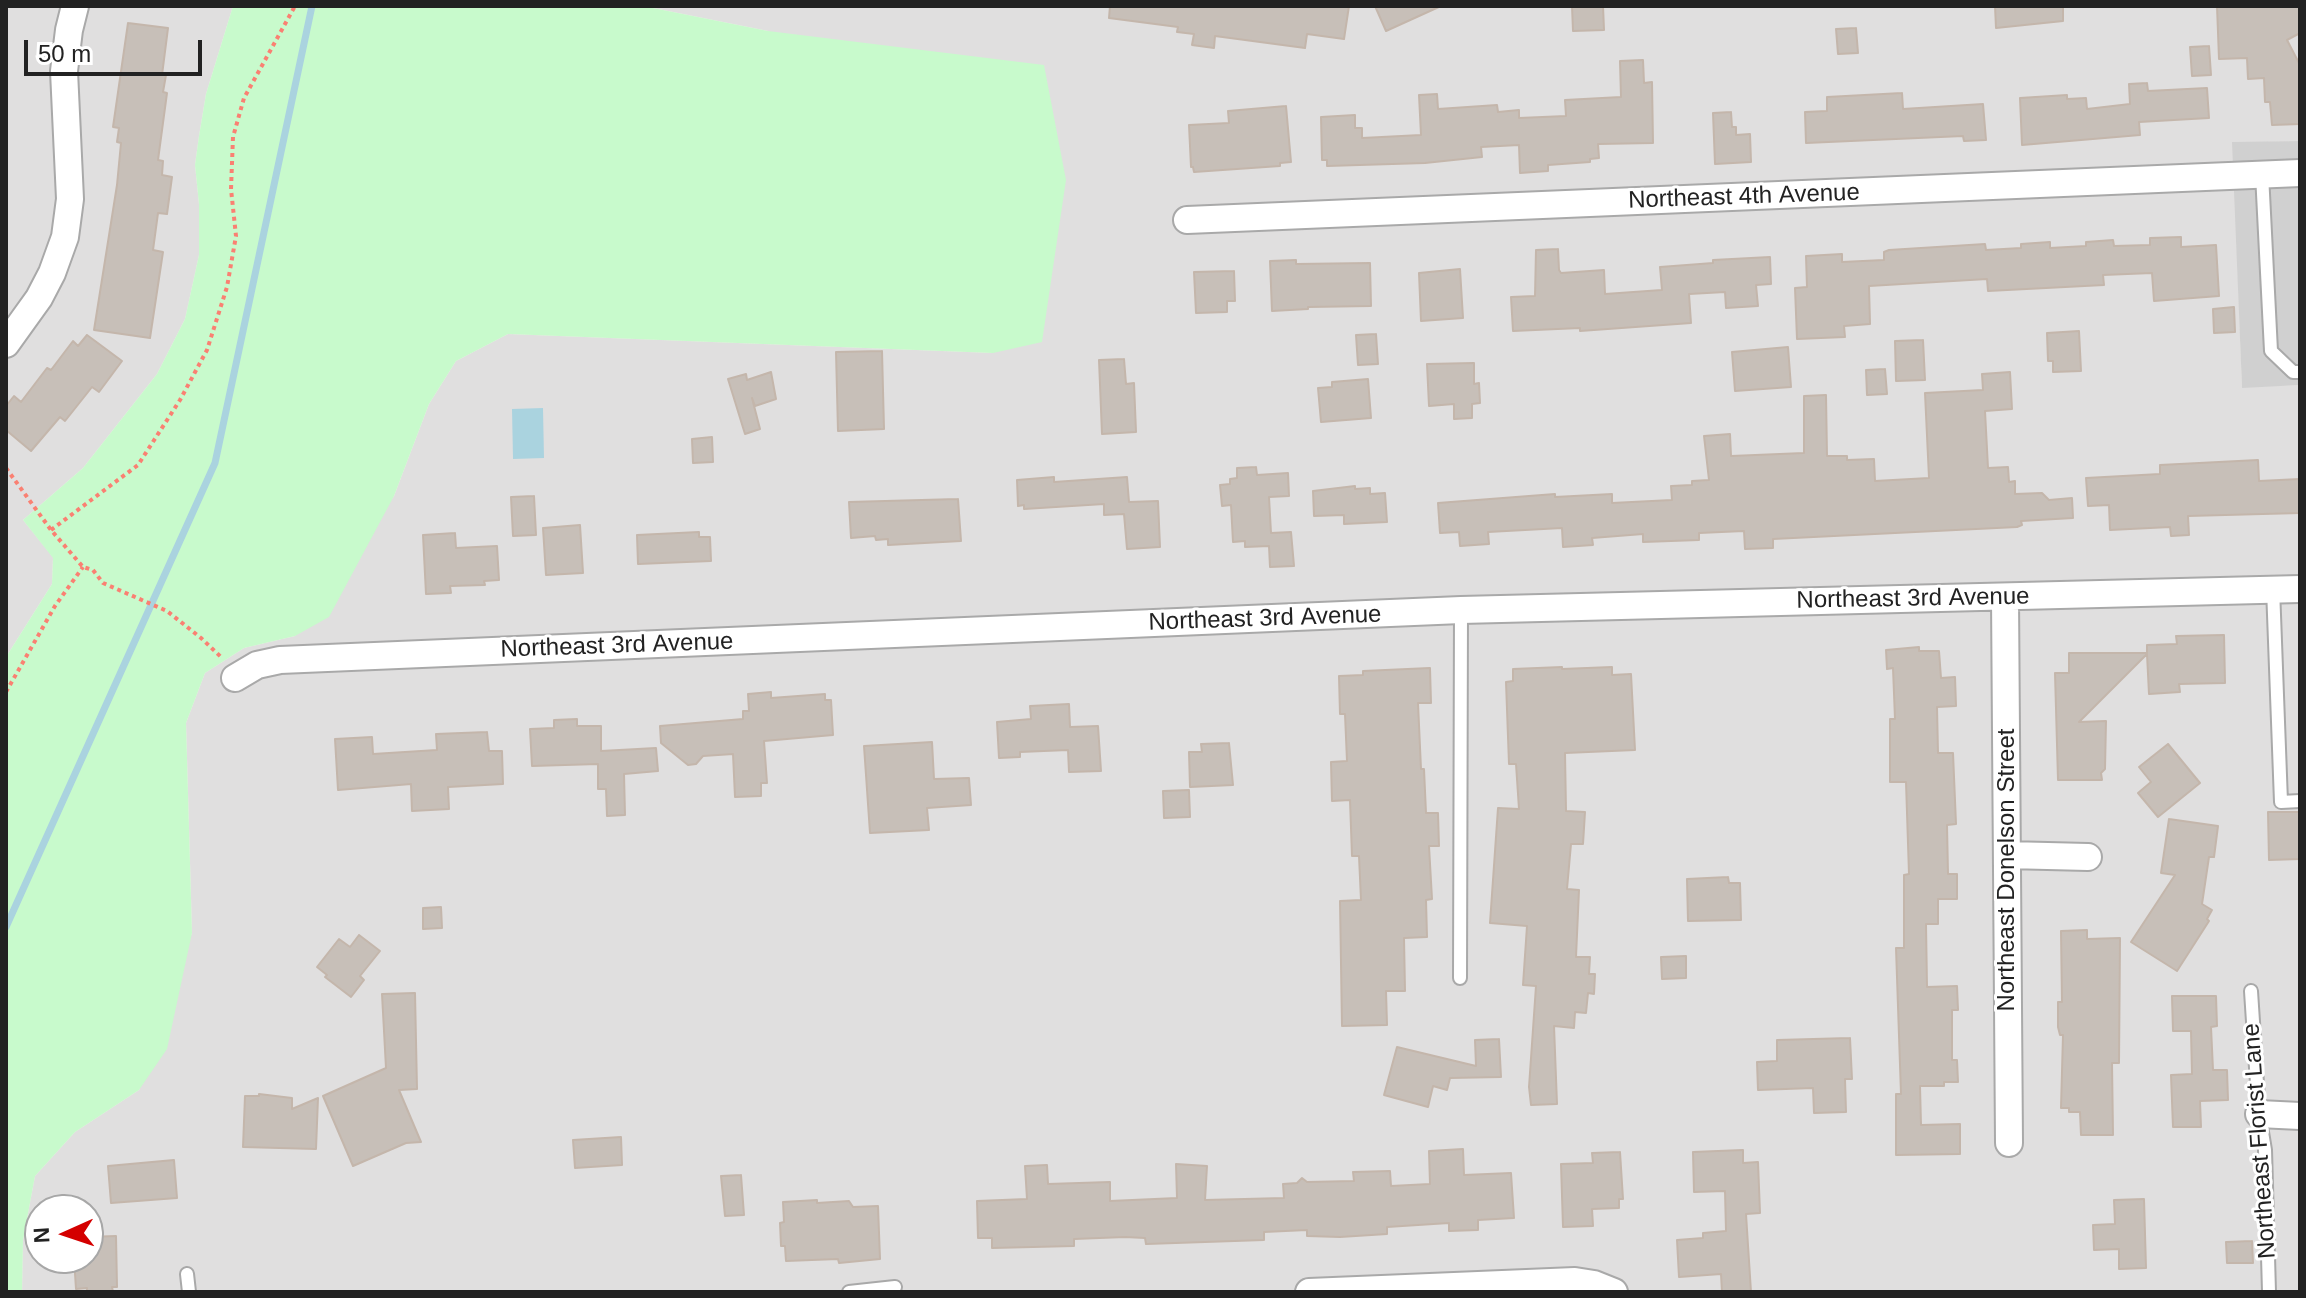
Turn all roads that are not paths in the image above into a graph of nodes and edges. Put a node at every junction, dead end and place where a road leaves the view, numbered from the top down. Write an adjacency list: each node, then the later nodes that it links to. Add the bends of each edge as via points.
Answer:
1 (75, 6): 5 (street, via 64,71 67,225 52,273)
2 (2300, 173): 3 (street, Northeast 4th Avenue)
3 (2262, 174): 4 (street, Northeast 4th Avenue); 6 (lane, via 2271,351 2293,372)
4 (1187, 220)
5 (6, 344)
6 (2300, 372)
7 (2273, 588): 8 (street, Northeast 3rd Avenue); 9 (street, Northeast 3rd Avenue); 12 (lane, via 2281,802)
8 (2300, 589)
9 (2005, 597): 10 (street, Northeast 3rd Avenue); 13 (street, Northeast Donelson Street)
10 (1461, 610): 11 (street, Northeast 3rd Avenue, via 280,660 249,668); 15 (lane)
11 (235, 678)
12 (2300, 801)
13 (2007, 855): 14 (street); 19 (street, Northeast Donelson Street)
14 (2088, 857)
15 (1460, 978)
16 (2251, 991): 17 (lane, Northeast Florist Lane)
17 (2259, 1114): 18 (street); 26 (lane, Northeast Florist Lane)
18 (2300, 1116)
19 (2009, 1143)
20 (187, 1274): 22 (lane)
21 (895, 1287): 23 (lane)
22 (189, 1292)
23 (849, 1292)
24 (1309, 1292): 25 (street, via 1575,1281)
25 (1614, 1292)
26 (2269, 1292)

